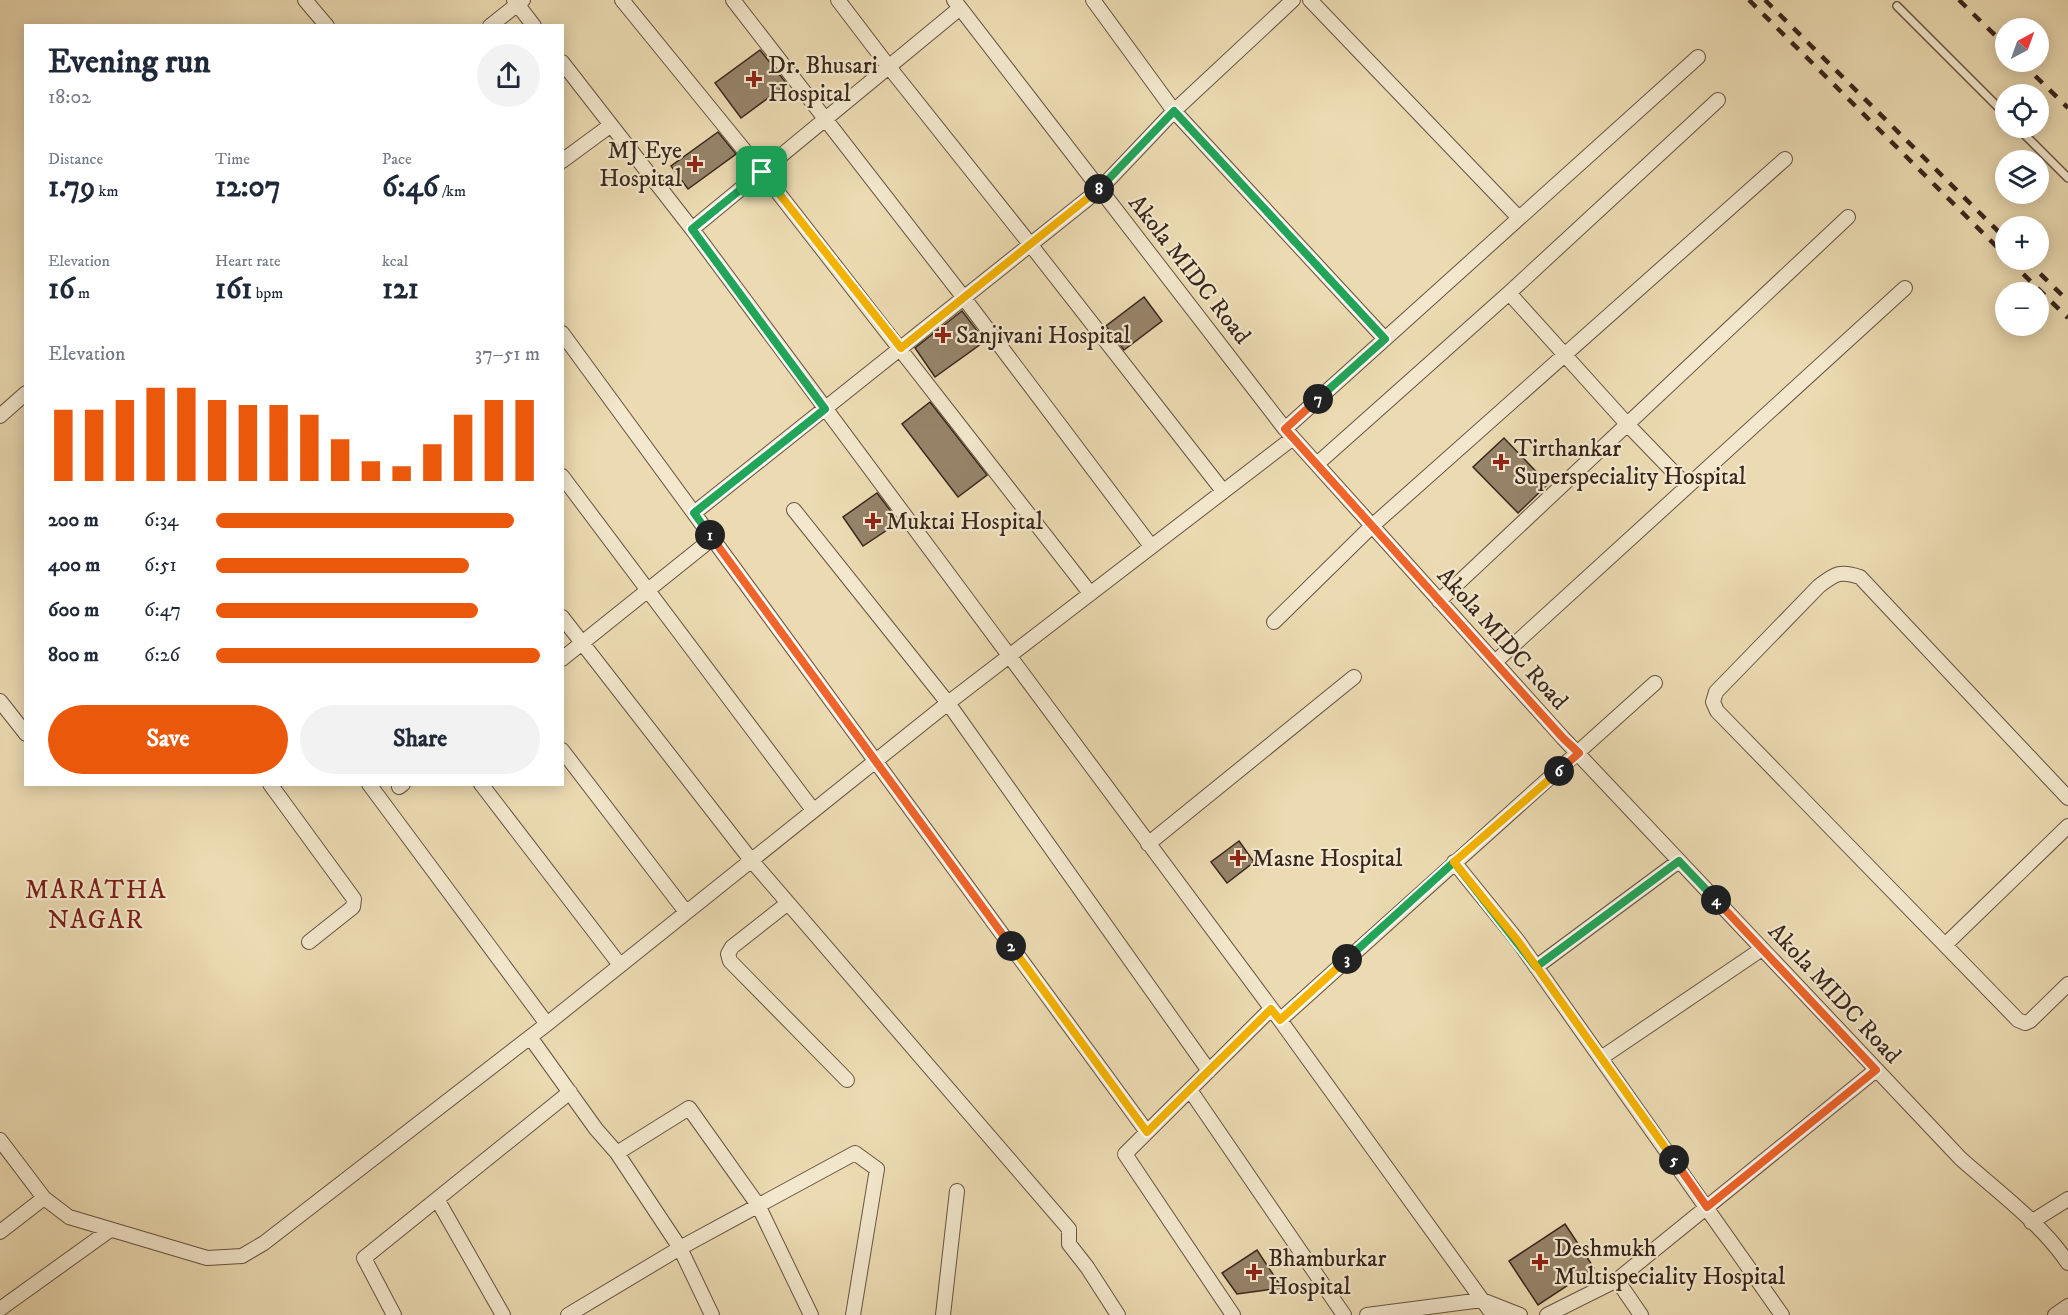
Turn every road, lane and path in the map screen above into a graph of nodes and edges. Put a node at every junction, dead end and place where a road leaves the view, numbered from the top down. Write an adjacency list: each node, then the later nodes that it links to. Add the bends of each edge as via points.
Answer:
1 (305, 0): 11 (street)
2 (622, 0): 25 (street)
3 (733, 0): 20 (street)
4 (838, 0): 16 (street)
5 (1093, 0): 19 (street)
6 (1293, 0): 19 (street)
7 (1310, 0): 29 (street)
8 (518, 1): 12 (street); 13 (street)
9 (957, 4): 16 (street); 27 (street, Akola MIDC Road)
10 (1897, 6): 18 (lane)
11 (325, 24)
12 (492, 24)
13 (533, 24)
14 (1698, 57): 29 (street)
15 (564, 65): 21 (street)
16 (889, 67): 20 (street); 31 (street)
17 (1718, 100): 33 (street)
18 (1995, 104)
19 (1174, 111): 27 (street); 35 (street)
20 (826, 120): 25 (street); 34 (street)
21 (611, 125): 24 (street); 30 (street)
22 (2028, 138): 26 (lane)
23 (1785, 159): 38 (street)
24 (564, 160)
25 (762, 172): 30 (street); 37 (street)
26 (2068, 178)
27 (1100, 189): 31 (street); 43 (street, Akola MIDC Road)
28 (1848, 217): 42 (street)
29 (1519, 218): 35 (street)
30 (692, 229): 40 (street)
31 (1030, 244): 34 (street); 47 (street)
32 (1905, 288): 46 (street)
33 (1509, 293): 38 (street); 44 (street)
34 (964, 298): 37 (street); 52 (street)
35 (1385, 339): 43 (street)
36 (565, 343): 49 (street)
37 (901, 348): 40 (street); 54 (street)
38 (1564, 354): 42 (street); 50 (street)
39 (24, 395): 41 (street)
40 (825, 409): 49 (street); 59 (street)
41 (0, 416)
42 (1627, 424): 46 (street); 55 (street)
43 (1289, 434): 44 (street, Akola MIDC Road); 47 (street)
44 (1317, 464): 50 (street, Akola MIDC Road)
45 (564, 479): 53 (street)
46 (1687, 486): 61 (street)
47 (1223, 492): 52 (street)
48 (794, 510): 65 (street)
49 (694, 513): 51 (street)
50 (1372, 526): 55 (street, Akola MIDC Road); 57 (street)
51 (713, 538): 53 (street); 69 (street)
52 (1151, 546): 54 (street)
53 (648, 590): 58 (street); 74 (street)
54 (1090, 593): 59 (street)
55 (1439, 601): 61 (street, Akola MIDC Road)
56 (564, 620): 58 (street)
57 (1274, 622)
58 (582, 643): 60 (street); 77 (street)
59 (1009, 656): 65 (street); 76 (street)
60 (564, 657)
61 (1495, 662): 68 (street, Akola MIDC Road)
62 (1354, 676): 76 (street)
63 (1655, 683): 68 (street)
64 (0, 701): 66 (street)
65 (948, 703): 69 (street); 93 (street)
66 (24, 731)
67 (564, 753): 81 (street)
68 (1579, 753): 78 (street, Akola MIDC Road); 79 (street)
69 (875, 760): 74 (street); 97 (street)
70 (271, 786): 82 (street, via 354,899 353,908)
71 (370, 786): 89 (street)
72 (483, 786): 85 (street)
73 (2068, 798): 83 (street, via 1860,577 1846,572 1833,575 1820,586 1716,692 1713,702 1717,711)
74 (813, 810): 77 (street)
75 (2068, 826): 83 (street)
76 (1148, 844): 88 (street)
77 (751, 860): 80 (street); 81 (street)
78 (1679, 861): 84 (street, Akola MIDC Road); 86 (street)
79 (1454, 862): 86 (street); 88 (street)
80 (788, 903): 94 (street, via 732,947 730,961); 122 (street, via 1069,1229 1068,1244)
81 (686, 912): 85 (street)
82 (309, 942)
83 (1945, 945): 87 (street, via 2025,1023)
84 (1762, 949): 91 (street); 92 (street, Akola MIDC Road)
85 (620, 965): 89 (street)
86 (1536, 967): 91 (street)
87 (2068, 984)
88 (1276, 1015): 93 (street); 112 (street)
89 (547, 1024): 90 (street)
90 (530, 1037): 96 (street); 107 (street, via 242,1256 207,1258)
91 (1601, 1058): 105 (street)
92 (1876, 1070): 105 (street); 106 (street, Akola MIDC Road, via 1961,1159)
93 (1209, 1071): 95 (street)
94 (848, 1080)
95 (1190, 1090): 97 (street); 124 (street)
96 (570, 1092): 99 (street); 102 (street)
97 (1147, 1132): 123 (street, via 1125,1154)
98 (0, 1140): 101 (street)
99 (617, 1154): 104 (street, via 690,1108); 109 (street)
100 (957, 1191): 121 (street)
101 (44, 1198): 107 (street, via 69,1217); 108 (street)
102 (436, 1199): 115 (street, via 364,1257); 116 (street)
103 (2068, 1199): 106 (street)
104 (758, 1205): 109 (street); 119 (street); 120 (street, via 855,1153 878,1169)
105 (1707, 1207): 111 (street); 130 (street)
106 (2031, 1222): 110 (street, Akola MIDC Road)
107 (110, 1230): 114 (street)
108 (0, 1232)
109 (680, 1248): 117 (street); 118 (street)
110 (2068, 1263)
111 (1617, 1280): 128 (street); 129 (street)
112 (1482, 1300): 125 (street); 126 (street); 127 (street)
113 (2068, 1306): 131 (street)
114 (0, 1309)
115 (394, 1315)
116 (503, 1315)
117 (568, 1315)
118 (712, 1315)
119 (811, 1315)
120 (853, 1315)
121 (943, 1315)
122 (1118, 1315)
123 (1233, 1315)
124 (1344, 1315)
125 (1367, 1315)
126 (1493, 1315)
127 (1520, 1315)
128 (1547, 1315)
129 (1641, 1315)
130 (1782, 1315)
131 (2055, 1315)

